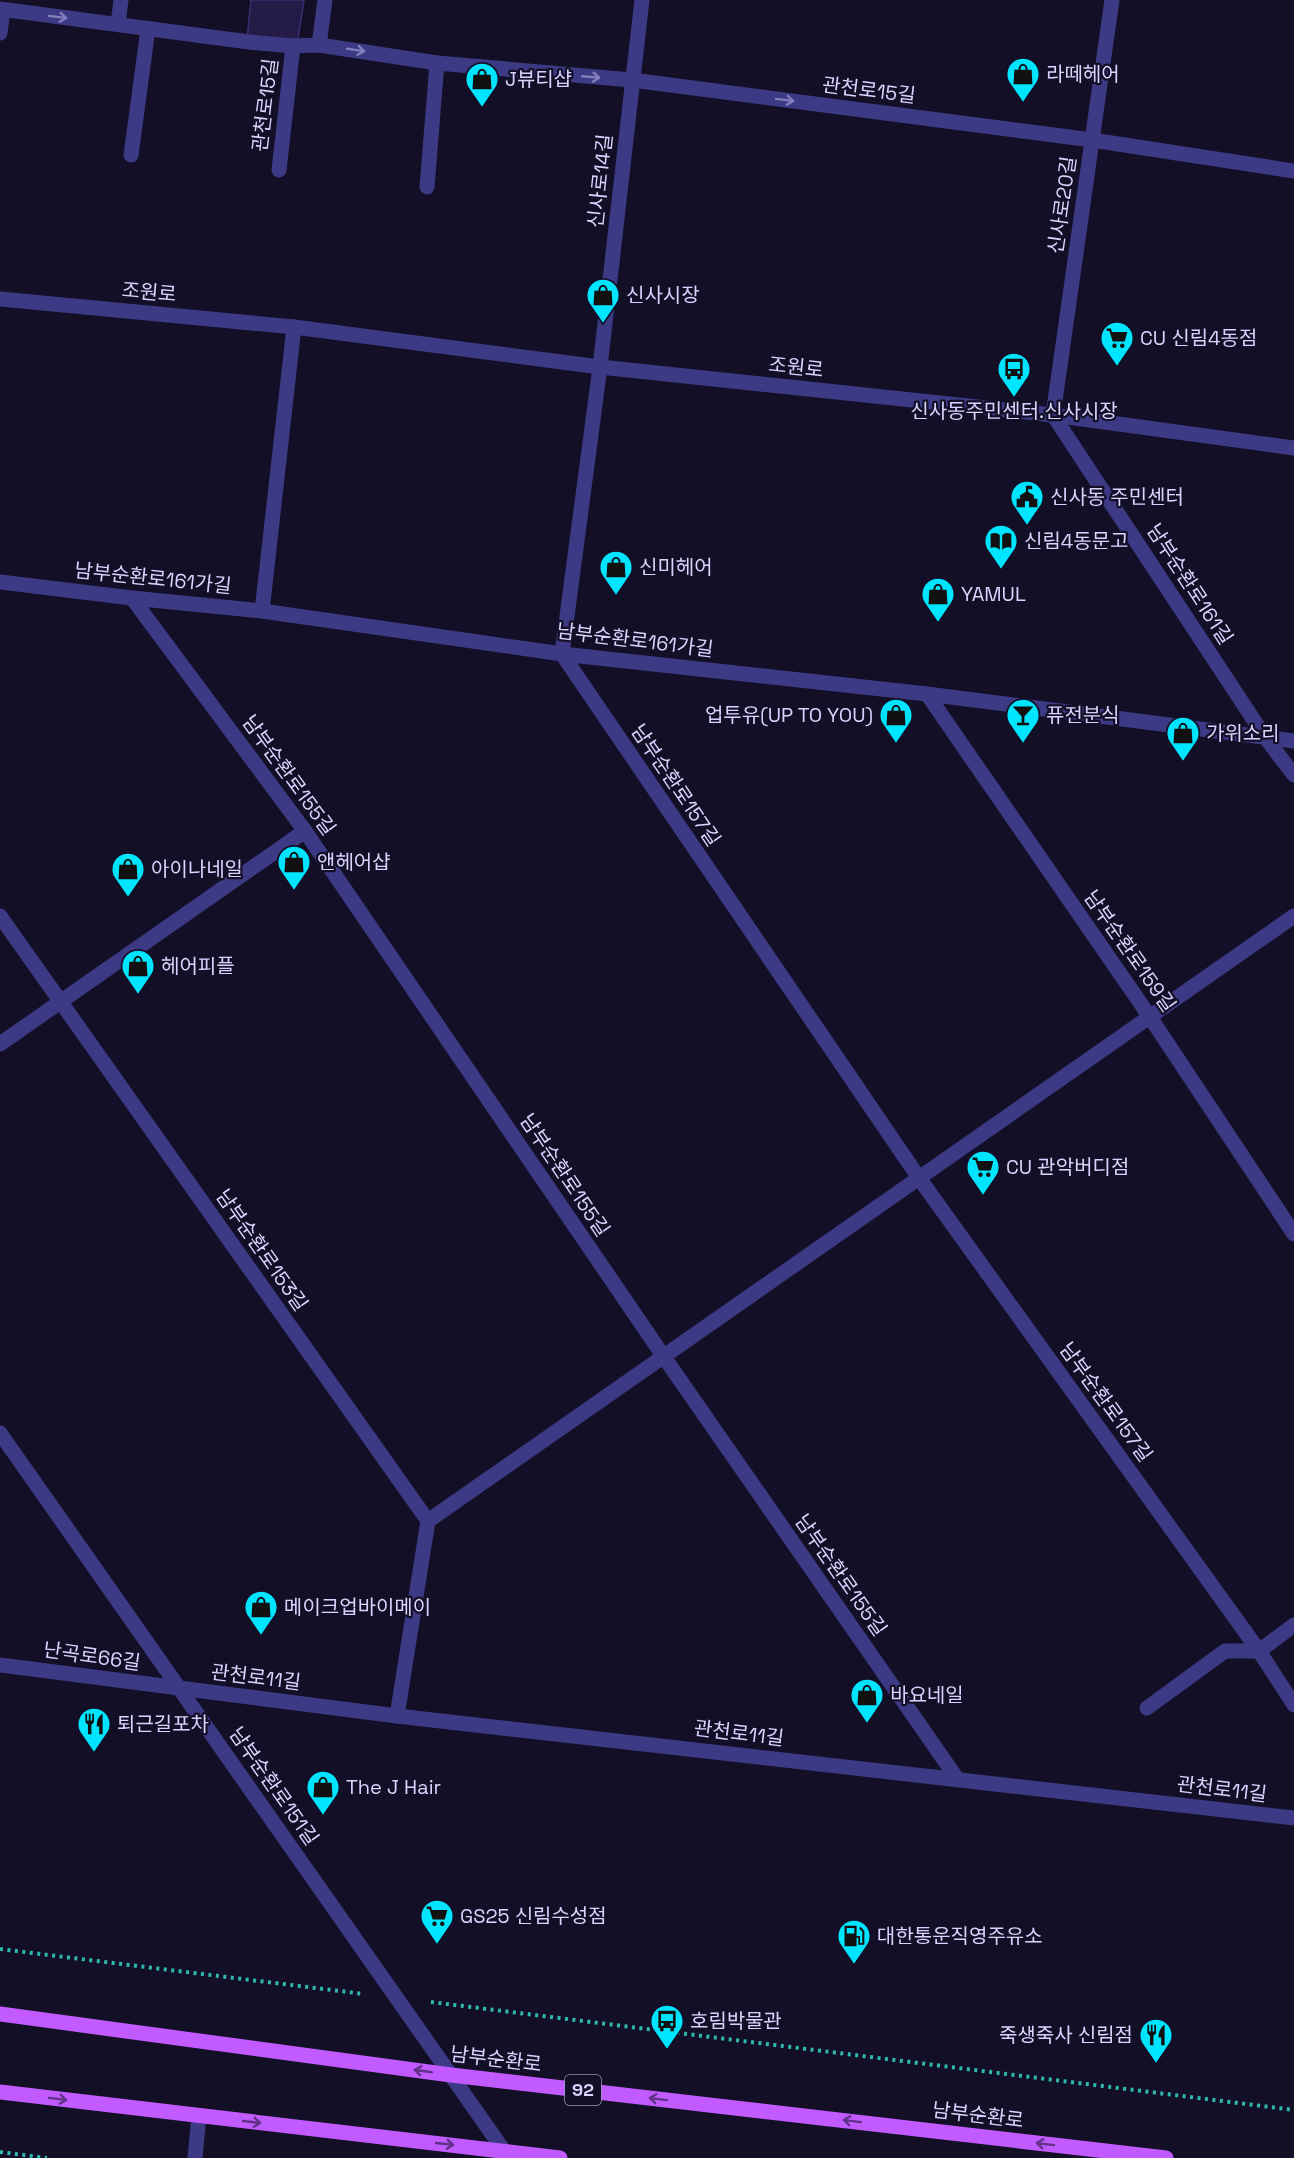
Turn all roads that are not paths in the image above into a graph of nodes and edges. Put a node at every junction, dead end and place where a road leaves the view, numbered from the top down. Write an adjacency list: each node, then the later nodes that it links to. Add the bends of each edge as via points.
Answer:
1 (121, 0): 6 (street)
2 (325, 0): 9 (street)
3 (642, 0): 12 (street, 신사로14길)
4 (1112, 0): 13 (street, 신사로20길)
5 (2, 10): 6 (street, 관천로15길, one-way to 6); 8 (street, 관천로15길)
6 (118, 24): 7 (street, 관천로15길)
7 (148, 28): 10 (street, 관천로15길); 14 (street)
8 (0, 33)
9 (319, 45): 10 (street, 관천로15길); 11 (street, 관천로15길, one-way to 11)
10 (293, 46): 15 (street, 관천로15길)
11 (437, 63): 12 (street, 관천로15길, one-way to 12); 17 (street)
12 (632, 80): 13 (street, 관천로15길, one-way to 13); 20 (street, 신사로14길)
13 (1092, 140): 16 (street, 관천로15길); 21 (street, 신사로20길)
14 (131, 155)
15 (279, 170)
16 (1294, 171)
17 (427, 187)
18 (0, 299): 19 (street, 조원로)
19 (294, 327): 20 (street, 조원로); 25 (street)
20 (600, 367): 21 (street, 조원로); 26 (street)
21 (1053, 415): 22 (street, 조원로); 28 (street, 남부순환로161길)
22 (1294, 448)
23 (0, 582): 24 (street, 남부순환로161가길)
24 (132, 598): 25 (street, 남부순환로161가길); 31 (street, 남부순환로155길)
25 (262, 611): 26 (street, 남부순환로161가길)
26 (562, 654): 27 (street, 남부순환로161가길); 37 (street, 남부순환로157길)
27 (927, 694): 28 (street, 남부순환로161가길); 35 (street, 남부순환로159길)
28 (1265, 737): 29 (street, 남부순환로161가길); 30 (street, 남부순환로161길)
29 (1294, 741)
30 (1294, 775)
31 (305, 831): 34 (street); 39 (street, 남부순환로155길)
32 (0, 916): 34 (street, 남부순환로153길)
33 (1294, 916): 35 (street)
34 (61, 1003): 36 (street); 41 (street, 남부순환로153길)
35 (1150, 1017): 37 (street); 38 (street, 남부순환로159길)
36 (0, 1044)
37 (920, 1178): 39 (street); 43 (street, 남부순환로157길)
38 (1294, 1234)
39 (664, 1357): 41 (street); 49 (street, 남부순환로155길)
40 (0, 1433): 45 (street, 남부순환로151길)
41 (428, 1521): 48 (street)
42 (1294, 1625): 43 (street)
43 (1259, 1651): 46 (street, 남부순환로157길); 47 (street, via 1225,1651)
44 (0, 1665): 45 (street, 난곡로66길)
45 (179, 1688): 48 (street, 관천로11길); 52 (street, 남부순환로151길)
46 (1294, 1705)
47 (1147, 1708)
48 (398, 1716): 49 (street, 관천로11길)
49 (958, 1780): 50 (street, 관천로11길)
50 (1294, 1818)
51 (0, 2014): 52 (main road, 남부순환로 / 92, one-way to 51)
52 (451, 2075): 55 (street, 남부순환로151길); 58 (main road, 남부순환로 / 92, one-way to 52)
53 (0, 2092): 54 (main road, one-way to 54)
54 (200, 2116): 55 (main road, one-way to 55); 56 (street)
55 (506, 2154): 57 (main road)
56 (195, 2158)
57 (560, 2158)
58 (1166, 2158)

